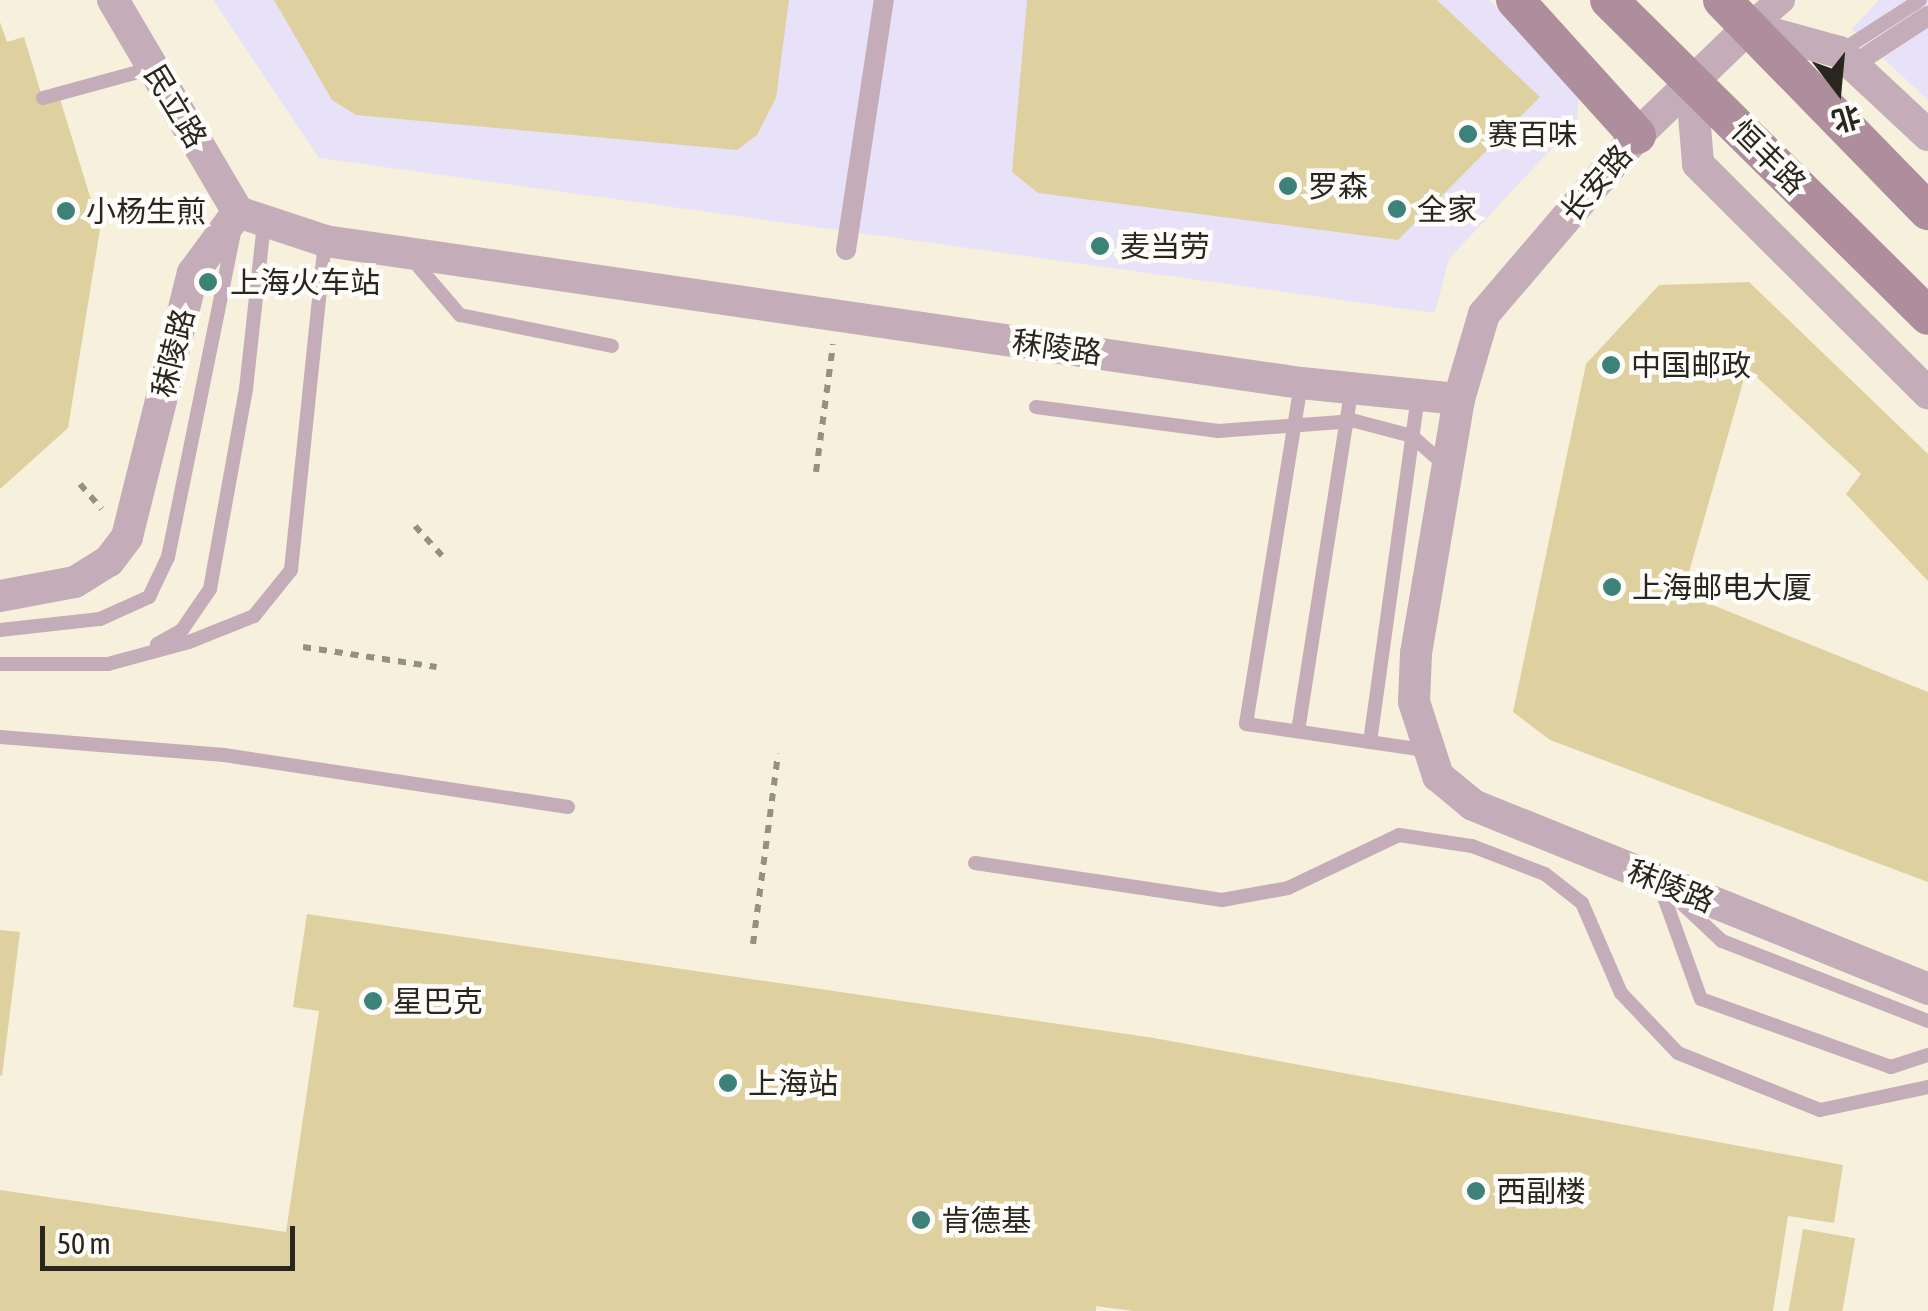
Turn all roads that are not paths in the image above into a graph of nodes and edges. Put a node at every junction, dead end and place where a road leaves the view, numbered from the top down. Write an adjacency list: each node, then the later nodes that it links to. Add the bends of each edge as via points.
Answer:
1 (113, 0): 11 (street, 民立路)
2 (884, 0): 19 (street)
3 (1515, 0): 14 (main road)
4 (1609, 0): 12 (main road, 恒丰路)
5 (1722, 0): 9 (main road)
6 (1781, 0): 9 (street, 长安路)
7 (1920, 0): 10 (lane)
8 (1928, 16): 10 (street)
9 (1749, 27): 10 (street); 12 (street, 长安路); 16 (main road)
10 (1846, 59): 15 (street)
11 (154, 68): 13 (lane); 17 (street, 民立路)
12 (1690, 78): 14 (street, 长安路); 21 (main road, 恒丰路); 25 (street, via 1698,164)
13 (43, 98)
14 (1636, 135): 27 (street, 长安路, via 1484,314)
15 (1928, 135)
16 (1928, 211)
17 (252, 216): 18 (street, 秣陵路); 33 (street, 秣陵路, via 193,273 127,537 109,561 75,582); 34 (lane, via 168,557 148,598 100,619); 35 (lane, via 246,389 210,589 182,630)
18 (325, 241): 20 (street, 秣陵路); 35 (lane, via 290,570 254,616 237,626)
19 (846, 250)
20 (407, 253): 22 (lane, via 460,315); 23 (street, 秣陵路)
21 (1928, 316)
22 (612, 346)
23 (1302, 383): 24 (street, 秣陵路); 30 (lane)
24 (1352, 388): 26 (street, 秣陵路); 29 (lane)
25 (1928, 393)
26 (1418, 395): 27 (street, 秣陵路); 31 (lane)
27 (1459, 399): 32 (street, 秣陵路)
28 (1036, 407): 30 (lane, via 1218,431)
29 (1347, 421): 30 (lane); 31 (lane); 37 (lane)
30 (1294, 425): 37 (lane, via 1246,724)
31 (1412, 436): 32 (lane); 39 (lane)
32 (1447, 468): 40 (street, 秣陵路, via 1416,653 1414,702)
33 (0, 596)
34 (0, 630)
35 (139, 654): 36 (lane, via 108,664)
36 (0, 664)
37 (1298, 732): 39 (lane)
38 (0, 738): 41 (lane, via 224,756)
39 (1370, 742): 40 (lane)
40 (1425, 750): 43 (street, 秣陵路, via 1438,776 1474,805)
41 (568, 807)
42 (974, 863): 47 (lane, via 1222,900 1288,888 1399,836 1472,846 1545,874 1582,903 1621,993 1678,1053 1820,1110)
43 (1658, 881): 44 (street, 秣陵路); 45 (lane, via 1722,941); 46 (lane, via 1700,999 1891,1067)
44 (1928, 989)
45 (1928, 1021)
46 (1928, 1055)
47 (1928, 1087)

